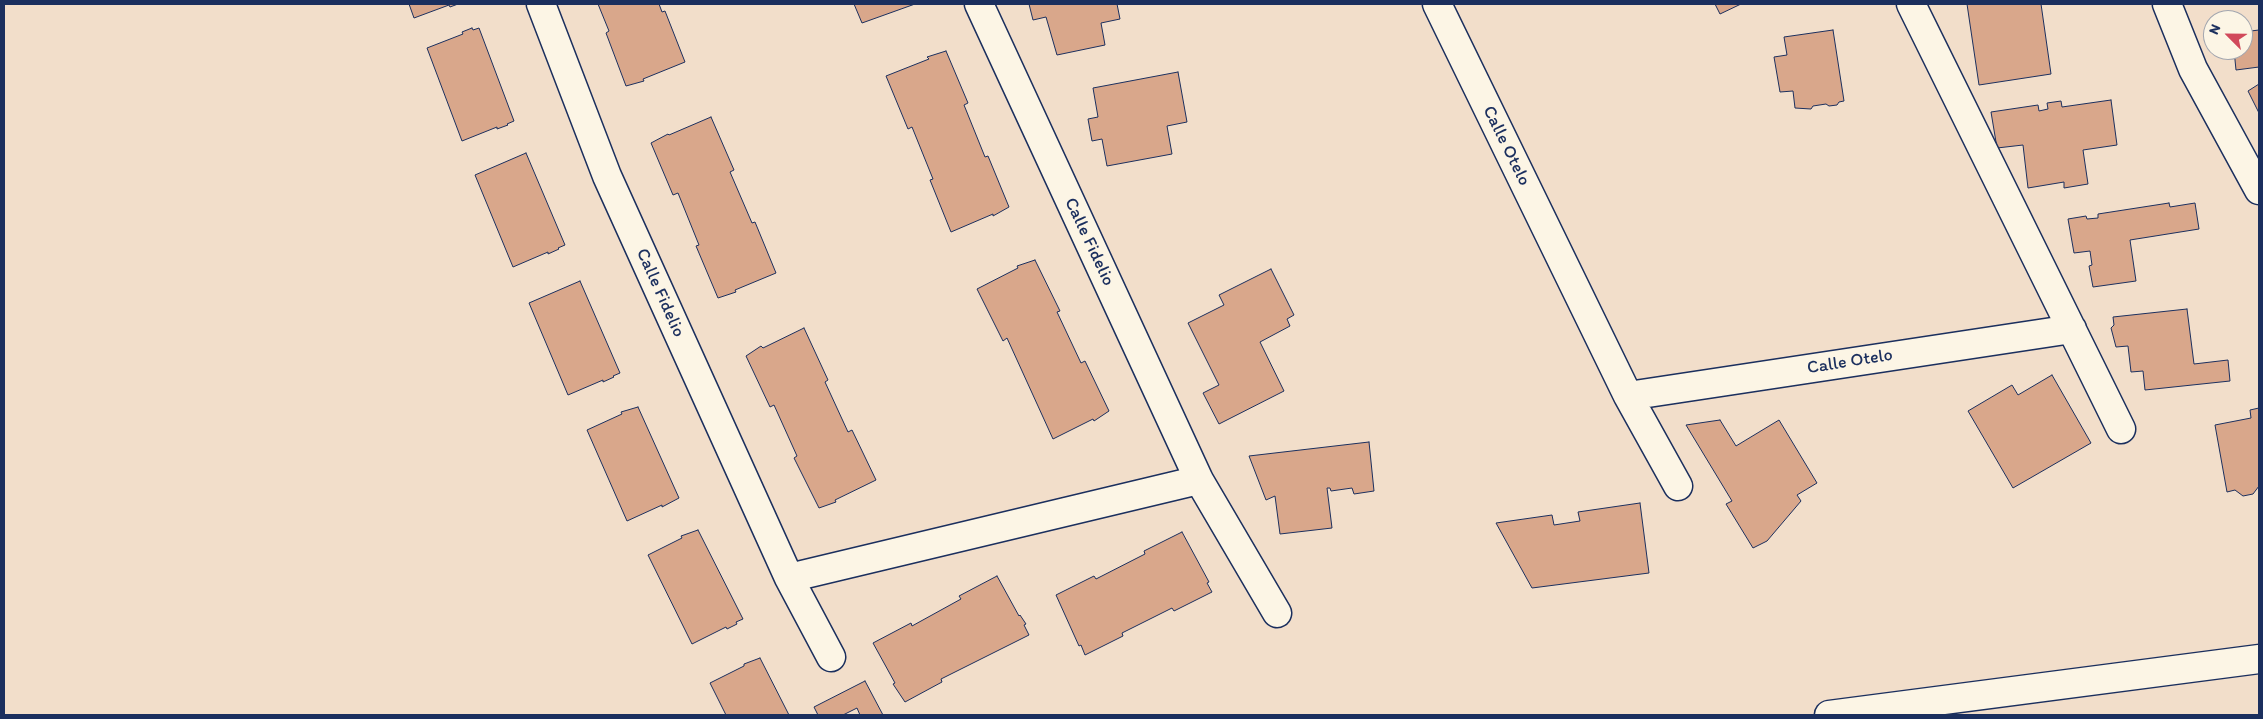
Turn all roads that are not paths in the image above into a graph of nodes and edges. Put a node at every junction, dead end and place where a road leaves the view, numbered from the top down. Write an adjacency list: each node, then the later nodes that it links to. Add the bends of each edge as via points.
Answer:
1 (541, 4): 12 (street, Calle Fidelio, via 607,176)
2 (979, 4): 10 (street, Calle Fidelio)
3 (1437, 4): 8 (street, Calle Otelo)
4 (1911, 4): 7 (street)
5 (2167, 4): 6 (street, via 2193,69)
6 (2259, 190)
7 (2072, 329): 8 (street, Calle Otelo); 9 (street)
8 (1628, 396): 11 (street, Calle Otelo)
9 (2121, 429)
10 (1199, 480): 12 (street); 13 (street, Calle Fidelio)
11 (1678, 486)
12 (789, 578): 14 (street, Calle Fidelio)
13 (1277, 613)
14 (831, 657)
15 (2259, 659): 16 (street)
16 (1829, 715)

